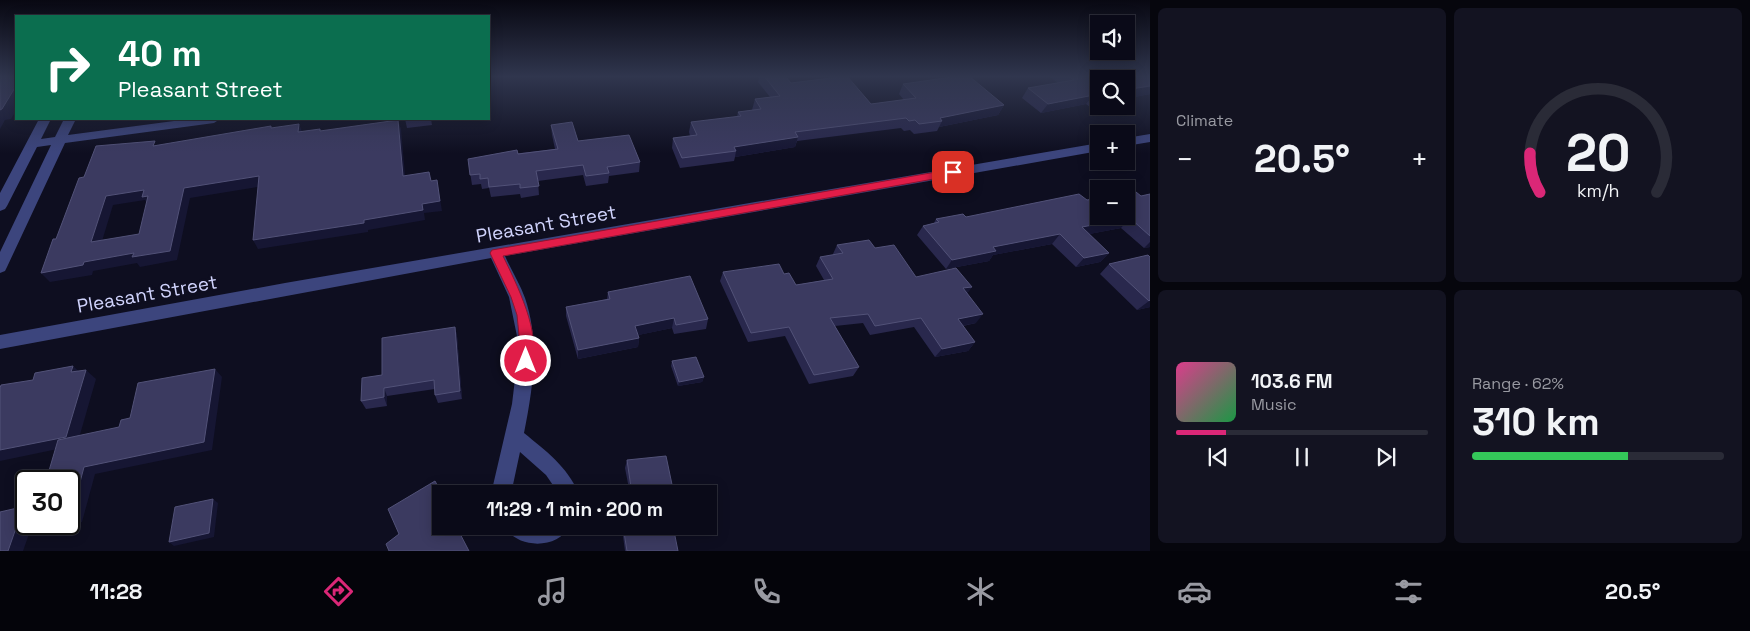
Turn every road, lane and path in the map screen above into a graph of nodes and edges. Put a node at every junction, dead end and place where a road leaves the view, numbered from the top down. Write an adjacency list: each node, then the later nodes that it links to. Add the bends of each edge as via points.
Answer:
1 (44, 120): 7 (street)
2 (70, 120): 5 (street)
3 (207, 120): 5 (street)
4 (1150, 138): 6 (street)
5 (60, 140): 7 (street); 11 (street)
6 (1135, 140)
7 (32, 144): 9 (street)
8 (1090, 149): 10 (street, Pleasant Street)
9 (0, 206)
10 (496, 253): 12 (street, Pleasant Street); 13 (street, via 517,297 526,332 525,376)
11 (0, 267)
12 (0, 342)
13 (515, 437): 14 (street); 15 (street, via 556,471)
14 (502, 485)
15 (565, 485)

